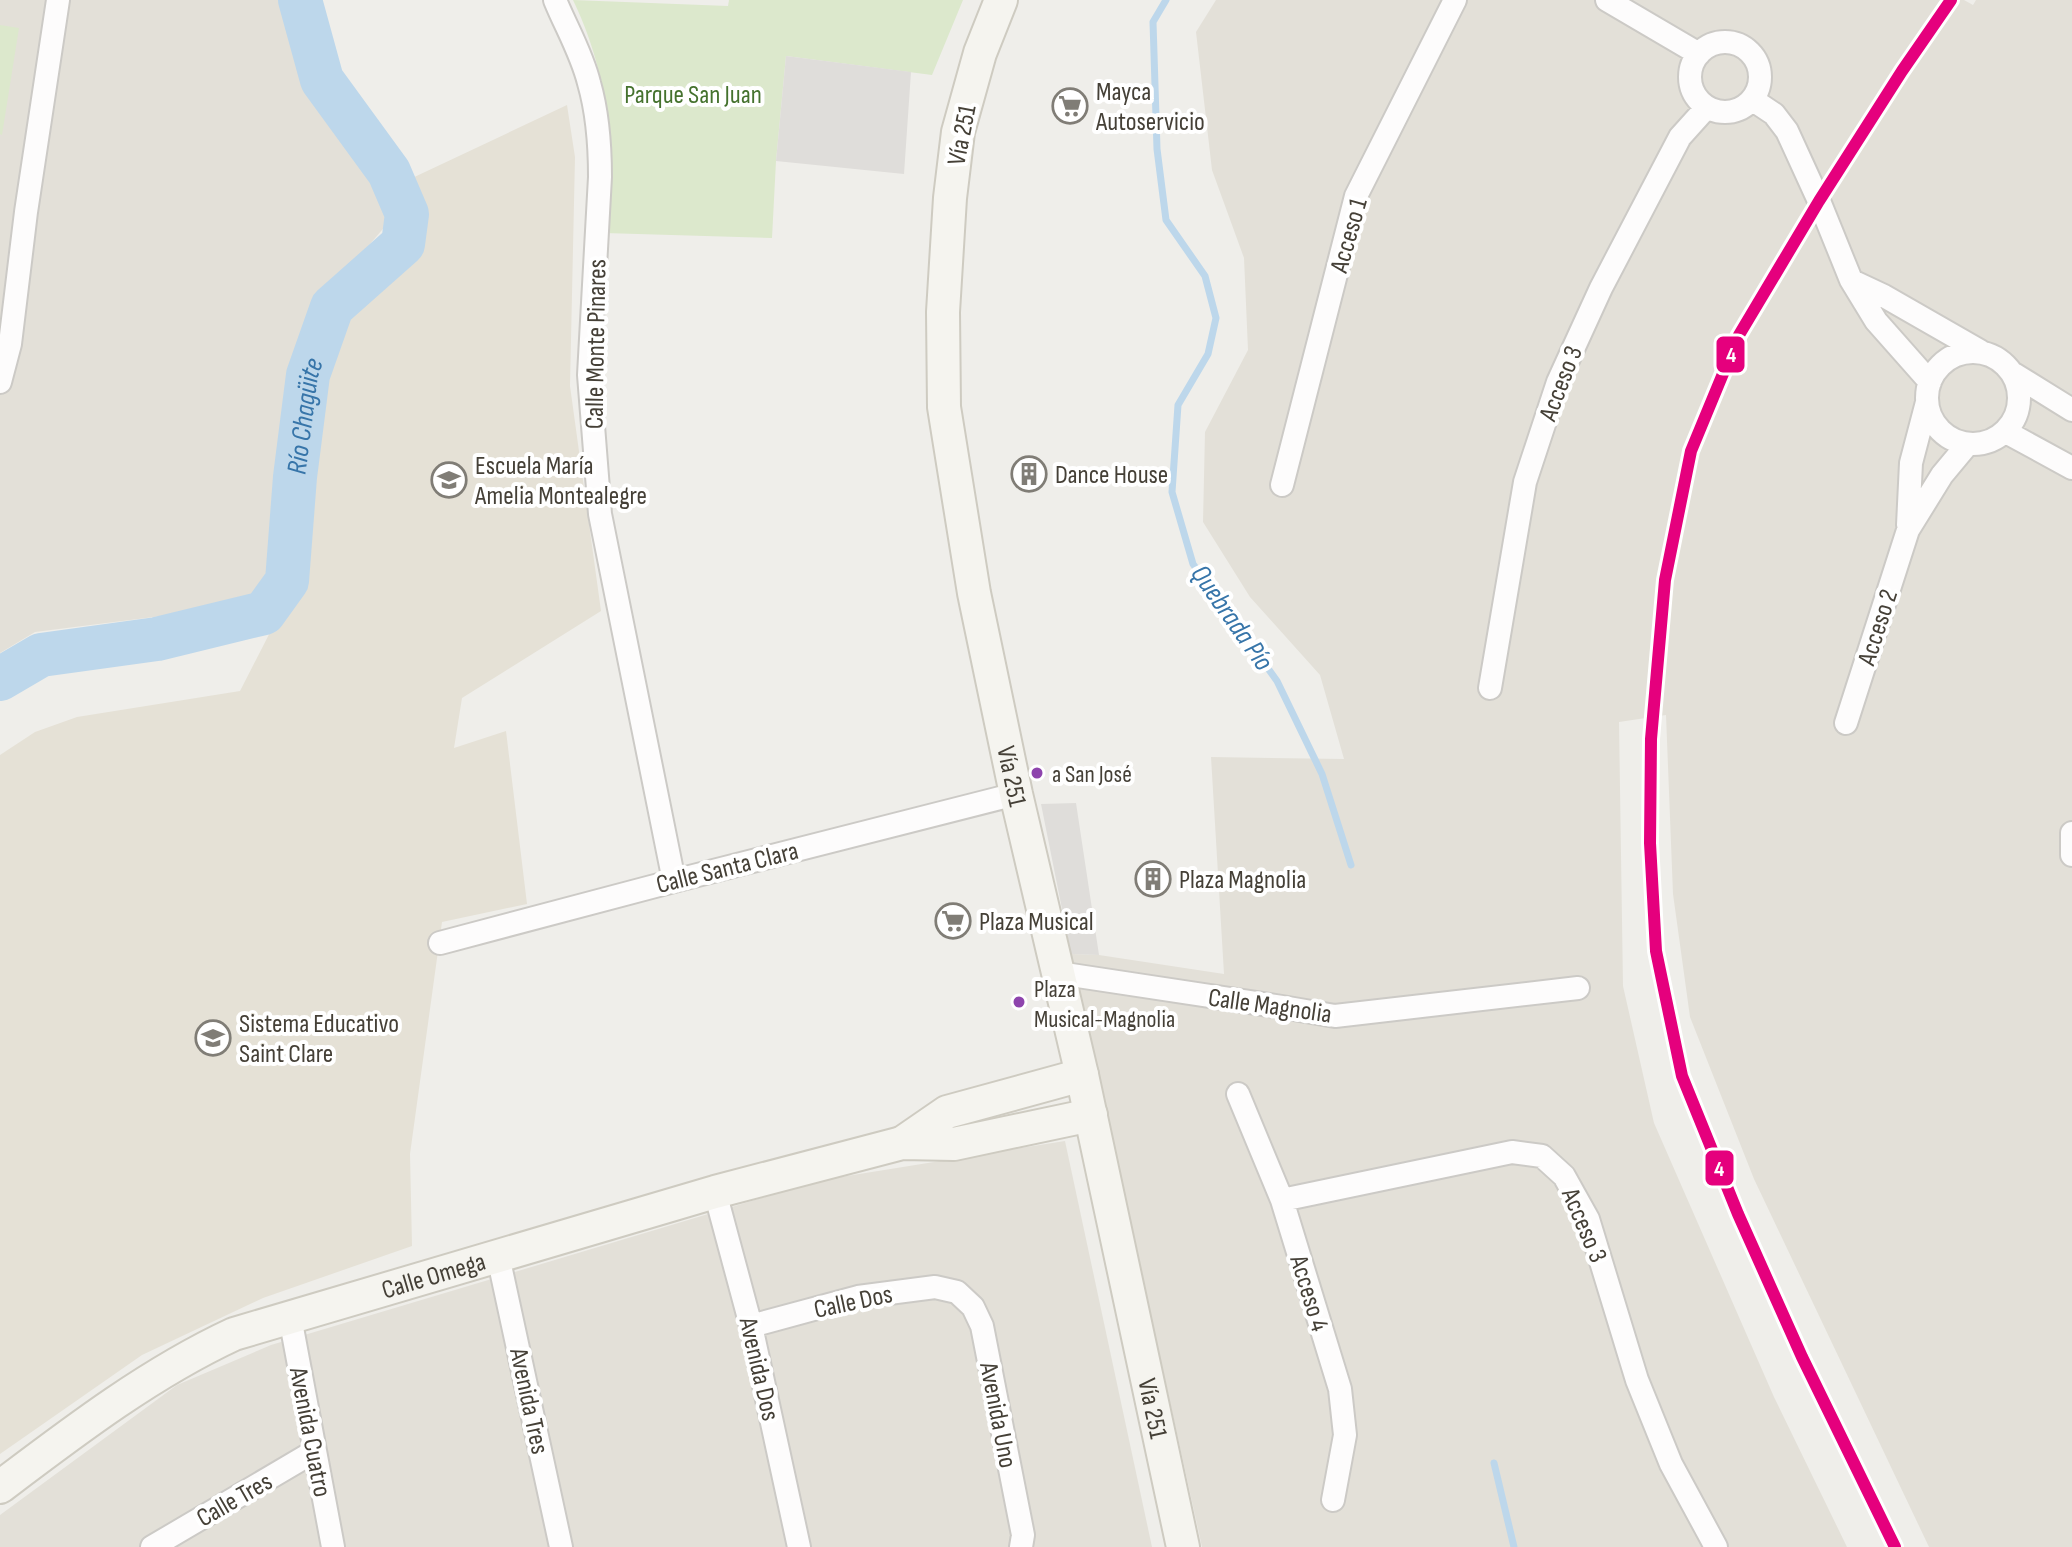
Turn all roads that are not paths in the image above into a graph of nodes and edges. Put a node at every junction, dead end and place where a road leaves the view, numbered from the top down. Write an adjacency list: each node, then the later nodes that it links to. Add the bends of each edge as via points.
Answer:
1 (58, 0): 12 (street, via 10,344)
2 (555, 0): 25 (street, Calle Monte Pinares, via 589,80 597,118 600,177 589,375 600,514)
3 (1001, 0): 22 (main road, Vía 251, via 958,132 943,312 944,407 974,593)
4 (1455, 0): 18 (street, Acceso 1, via 1356,196)
5 (1607, 0): 6 (street)
6 (1699, 54): 7 (street, via 1711,44 1742,46 1760,70); 8 (street, via 1690,82)
7 (1753, 100): 8 (street, via 1739,110); 9 (street, via 1787,131)
8 (1707, 107): 20 (street, Acceso 3, via 1680,137 1558,382 1525,482)
9 (1851, 280): 10 (street); 13 (street)
10 (1980, 351): 11 (street, via 1999,359); 13 (street, via 1959,353 1941,364)
11 (2014, 374): 14 (street); 15 (street, via 2019,405)
12 (0, 382)
13 (1928, 391): 16 (street, via 1932,421 1947,437); 19 (street, Acceso 2, via 1911,463)
14 (2072, 410)
15 (2006, 432): 16 (street, via 1988,443); 17 (street)
16 (1967, 445): 19 (street, Acceso 2)
17 (2072, 468)
18 (1282, 485)
19 (1908, 530): 21 (street, Acceso 2)
20 (1490, 688)
21 (1846, 723)
22 (1016, 794): 25 (street, Calle Santa Clara); 27 (main road, Vía 251)
23 (2072, 833): 24 (street)
24 (2072, 855)
25 (674, 881): 26 (street, Calle Santa Clara)
26 (440, 943)
27 (1058, 973): 28 (street, Calle Magnolia, via 1335,1016); 29 (main road, Vía 251)
28 (1578, 988)
29 (1082, 1075): 31 (main road, Vía 251); 32 (main road, Calle Omega, via 947,1112)
30 (1238, 1094): 34 (street, Acceso 4)
31 (1091, 1115): 32 (main road, Calle Omega, via 954,1144); 47 (main road, Vía 251)
32 (902, 1143): 33 (main road, Calle Omega)
33 (715, 1192): 35 (main road, Calle Omega); 38 (street, Avenida Dos)
34 (1282, 1200): 41 (street, Acceso 4, via 1340,1389 1345,1435); 48 (street, Acceso 3, via 1512,1152 1542,1156 1564,1176 1588,1219 1637,1380 1671,1464)
35 (498, 1256): 37 (main road, Calle Omega); 44 (street, Avenida Tres)
36 (957, 1292): 38 (street, Calle Dos, via 935,1287 858,1297); 46 (street, Avenida Uno, via 973,1307 982,1326 1023,1535)
37 (290, 1317): 39 (street, Avenida Cuatro); 40 (main road, Calle Omega, via 196,1352)
38 (751, 1326): 45 (street, Avenida Dos)
39 (315, 1451): 42 (street, Calle Tres); 43 (street, Avenida Cuatro)
40 (0, 1487)
41 (1333, 1500)
42 (152, 1547)
43 (333, 1547)
44 (561, 1547)
45 (799, 1547)
46 (1021, 1547)
47 (1183, 1547)
48 (1716, 1547)

